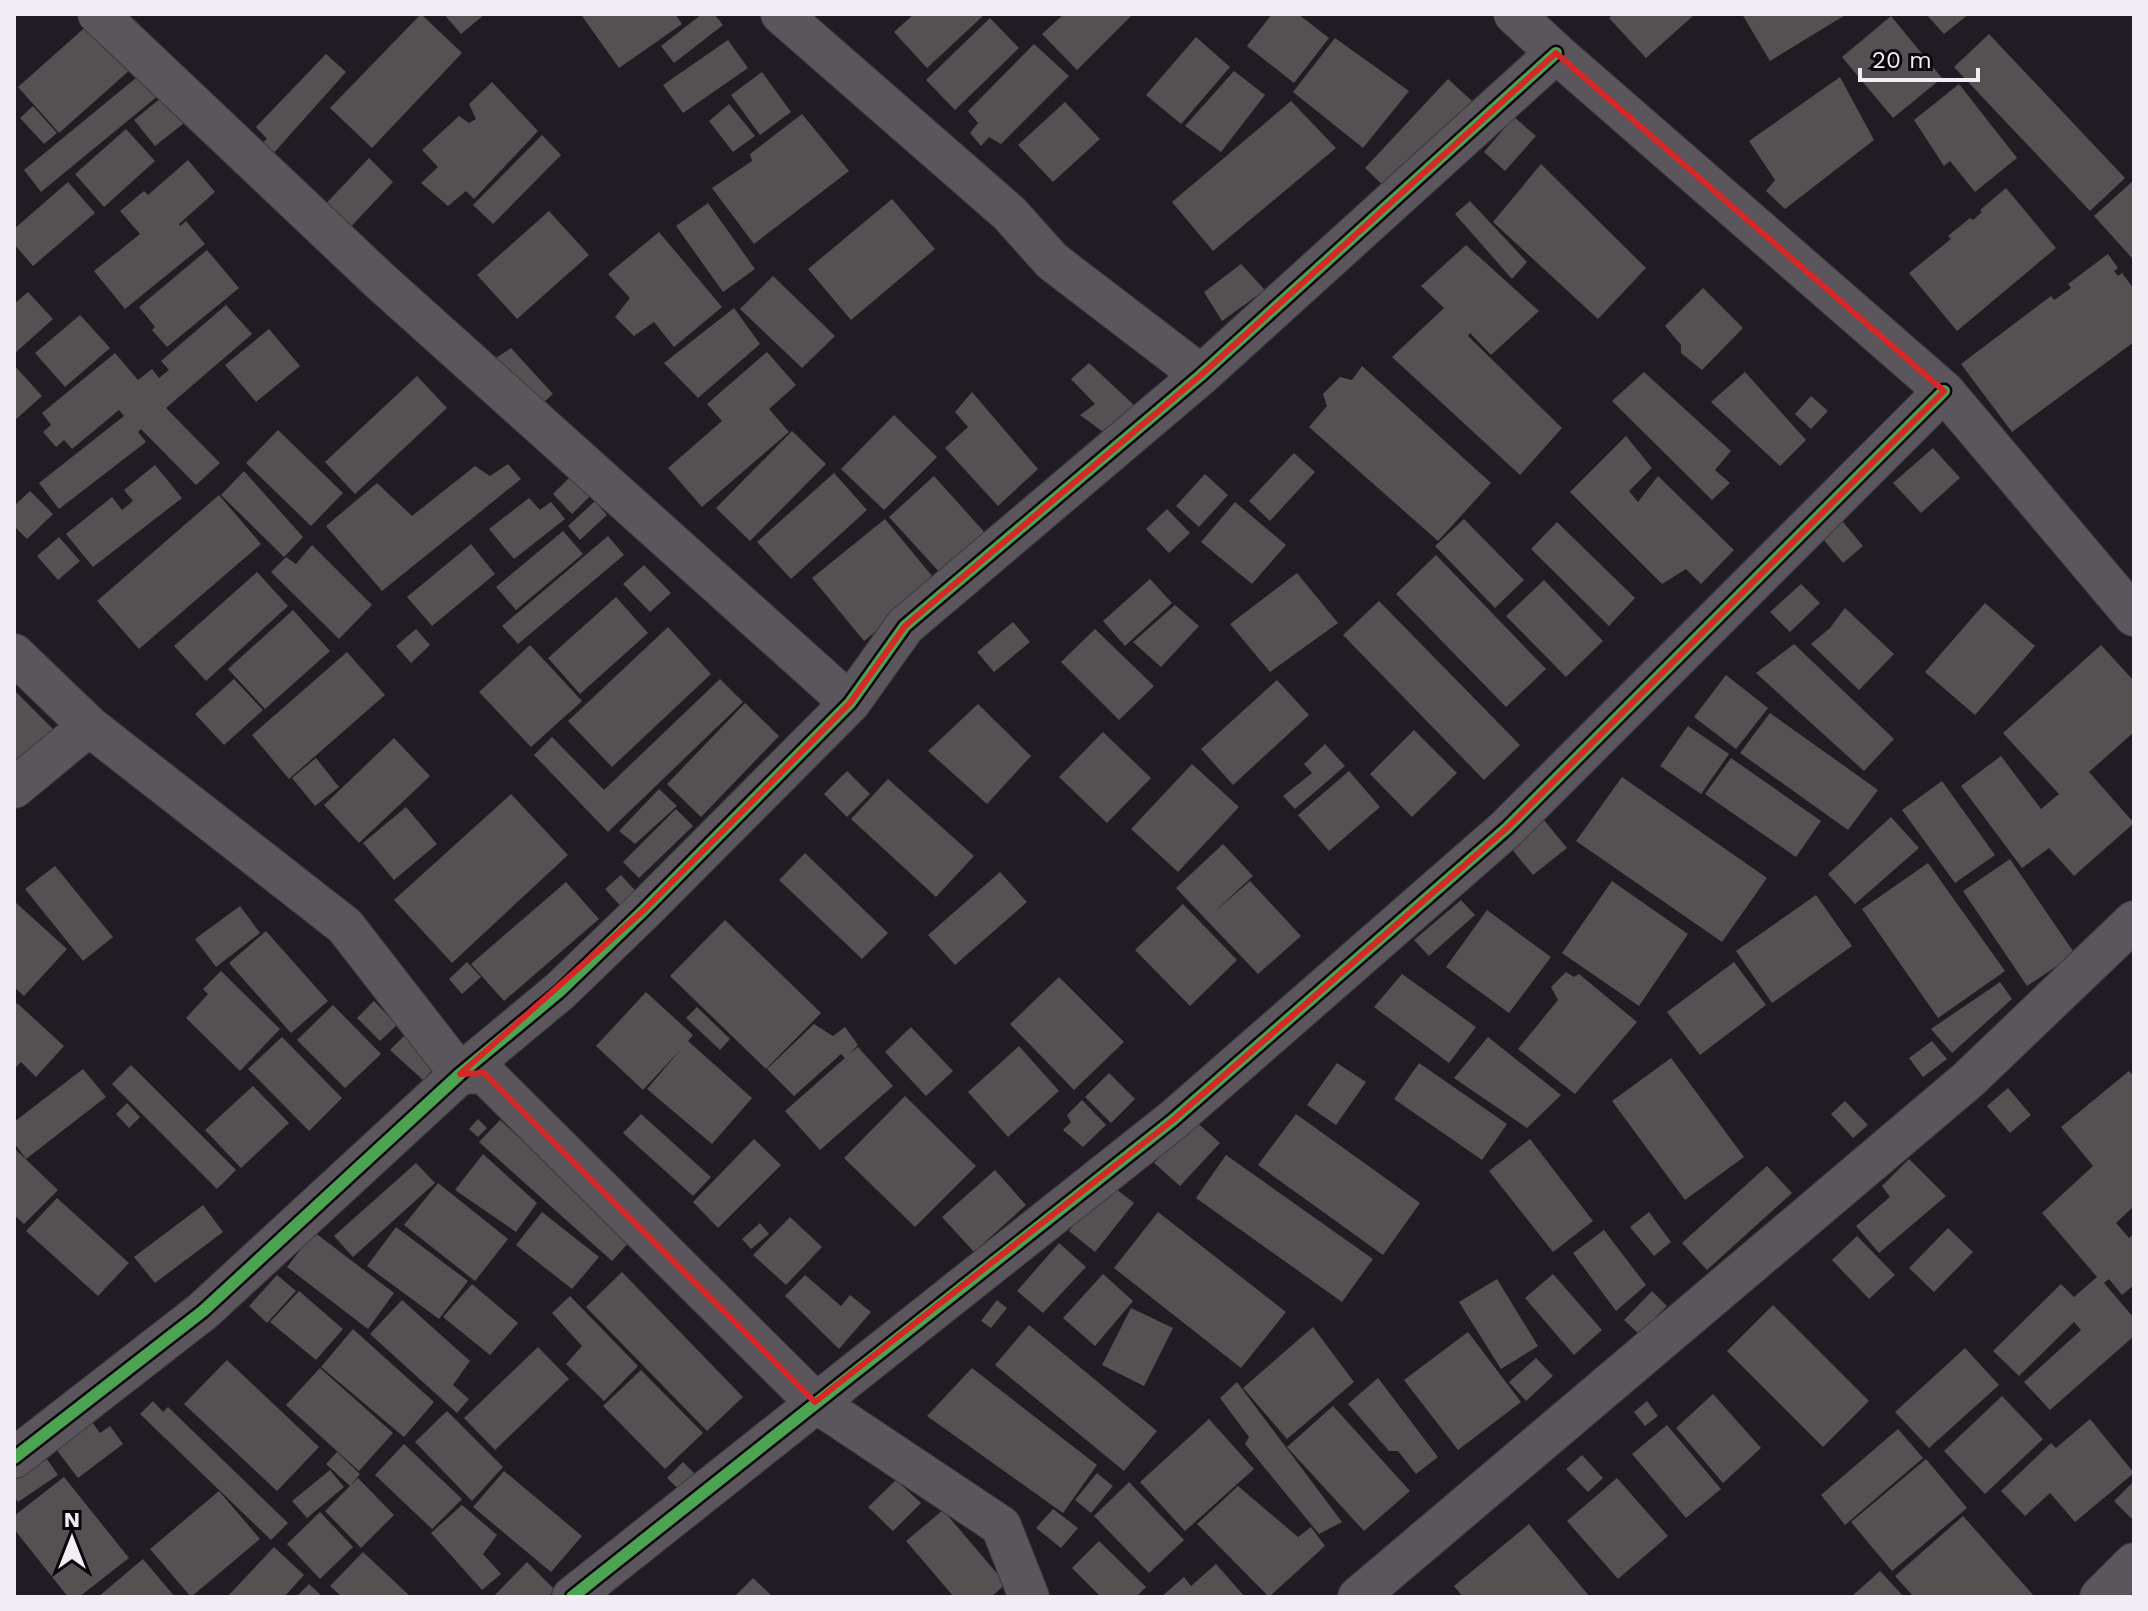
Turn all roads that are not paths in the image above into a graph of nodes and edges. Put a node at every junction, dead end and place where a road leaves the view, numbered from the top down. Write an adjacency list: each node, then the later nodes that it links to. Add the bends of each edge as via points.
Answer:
1 (98, 14): 9 (street, via 379,280)
2 (781, 14): 5 (street, via 1010,214 1052,261)
3 (1514, 14): 4 (street)
4 (1556, 53): 5 (street); 6 (street)
5 (1201, 375): 9 (street, via 905,626)
6 (1944, 391): 7 (street); 14 (street, via 1507,828 1173,1120)
7 (2134, 616)
8 (14, 654): 10 (street)
9 (850, 703): 13 (street, via 560,991)
10 (89, 726): 11 (street); 13 (street, via 345,926)
11 (14, 788)
12 (2134, 921): 19 (street, via 1969,1079)
13 (460, 1074): 14 (street, via 484,1073); 15 (street, via 203,1311)
14 (815, 1402): 17 (street); 18 (street, via 1001,1526)
15 (14, 1458)
16 (2134, 1563): 20 (street)
17 (572, 1597)
18 (1029, 1597)
19 (1358, 1597)
20 (2100, 1597)

